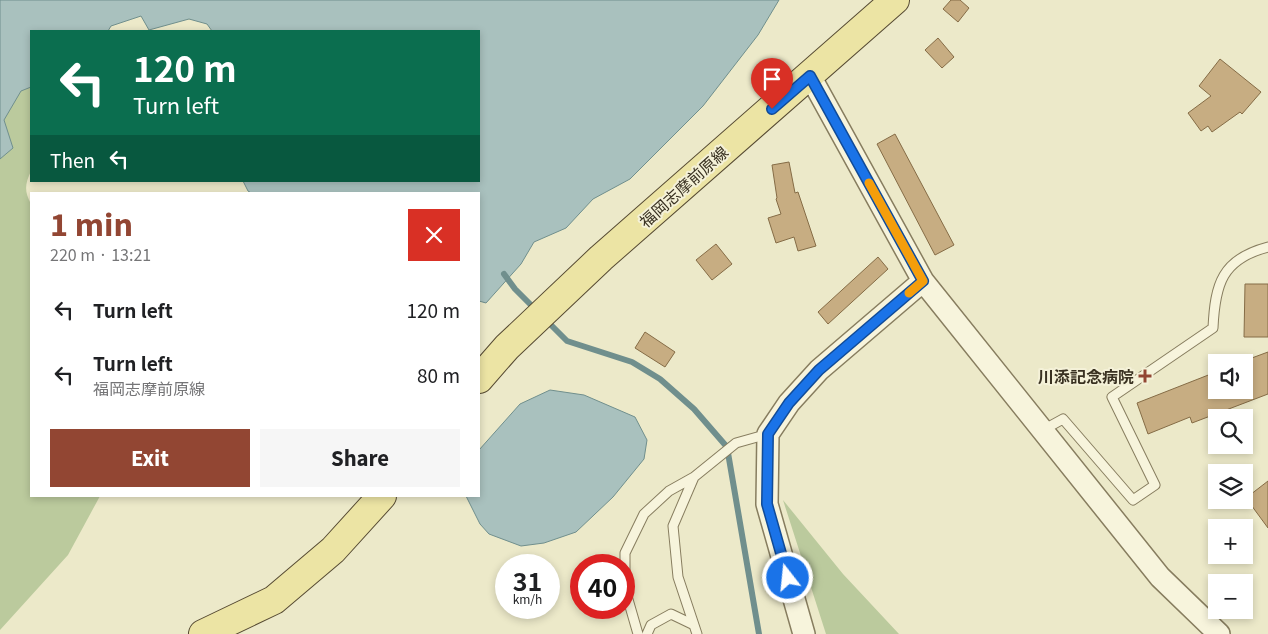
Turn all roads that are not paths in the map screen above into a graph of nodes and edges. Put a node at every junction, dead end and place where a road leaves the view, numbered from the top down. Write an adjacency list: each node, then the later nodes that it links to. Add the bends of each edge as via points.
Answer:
1 (895, 0): 2 (main road, 福岡志摩前原線)
2 (810, 76): 4 (street); 5 (main road, 福岡志摩前原線, via 569,288)
3 (1268, 247): 6 (lane, via 1247,252 1226,270 1214,302 1213,328 1112,397 1156,485 1133,500 1063,419)
4 (923, 281): 6 (street); 7 (street, via 819,370 789,403)
5 (481, 372)
6 (1043, 430): 16 (street, via 1160,577)
7 (768, 434): 8 (lane, via 736,443); 15 (street, via 767,504)
8 (694, 477): 10 (lane, via 673,526 678,577); 12 (lane, via 669,491 644,514 626,553 625,588)
9 (381, 497): 11 (main road, via 333,550 274,600)
10 (694, 625): 13 (lane, via 671,614 651,625); 14 (lane)
11 (203, 634)
12 (638, 634)
13 (647, 634)
14 (697, 634)
15 (804, 634)
16 (1219, 634)

